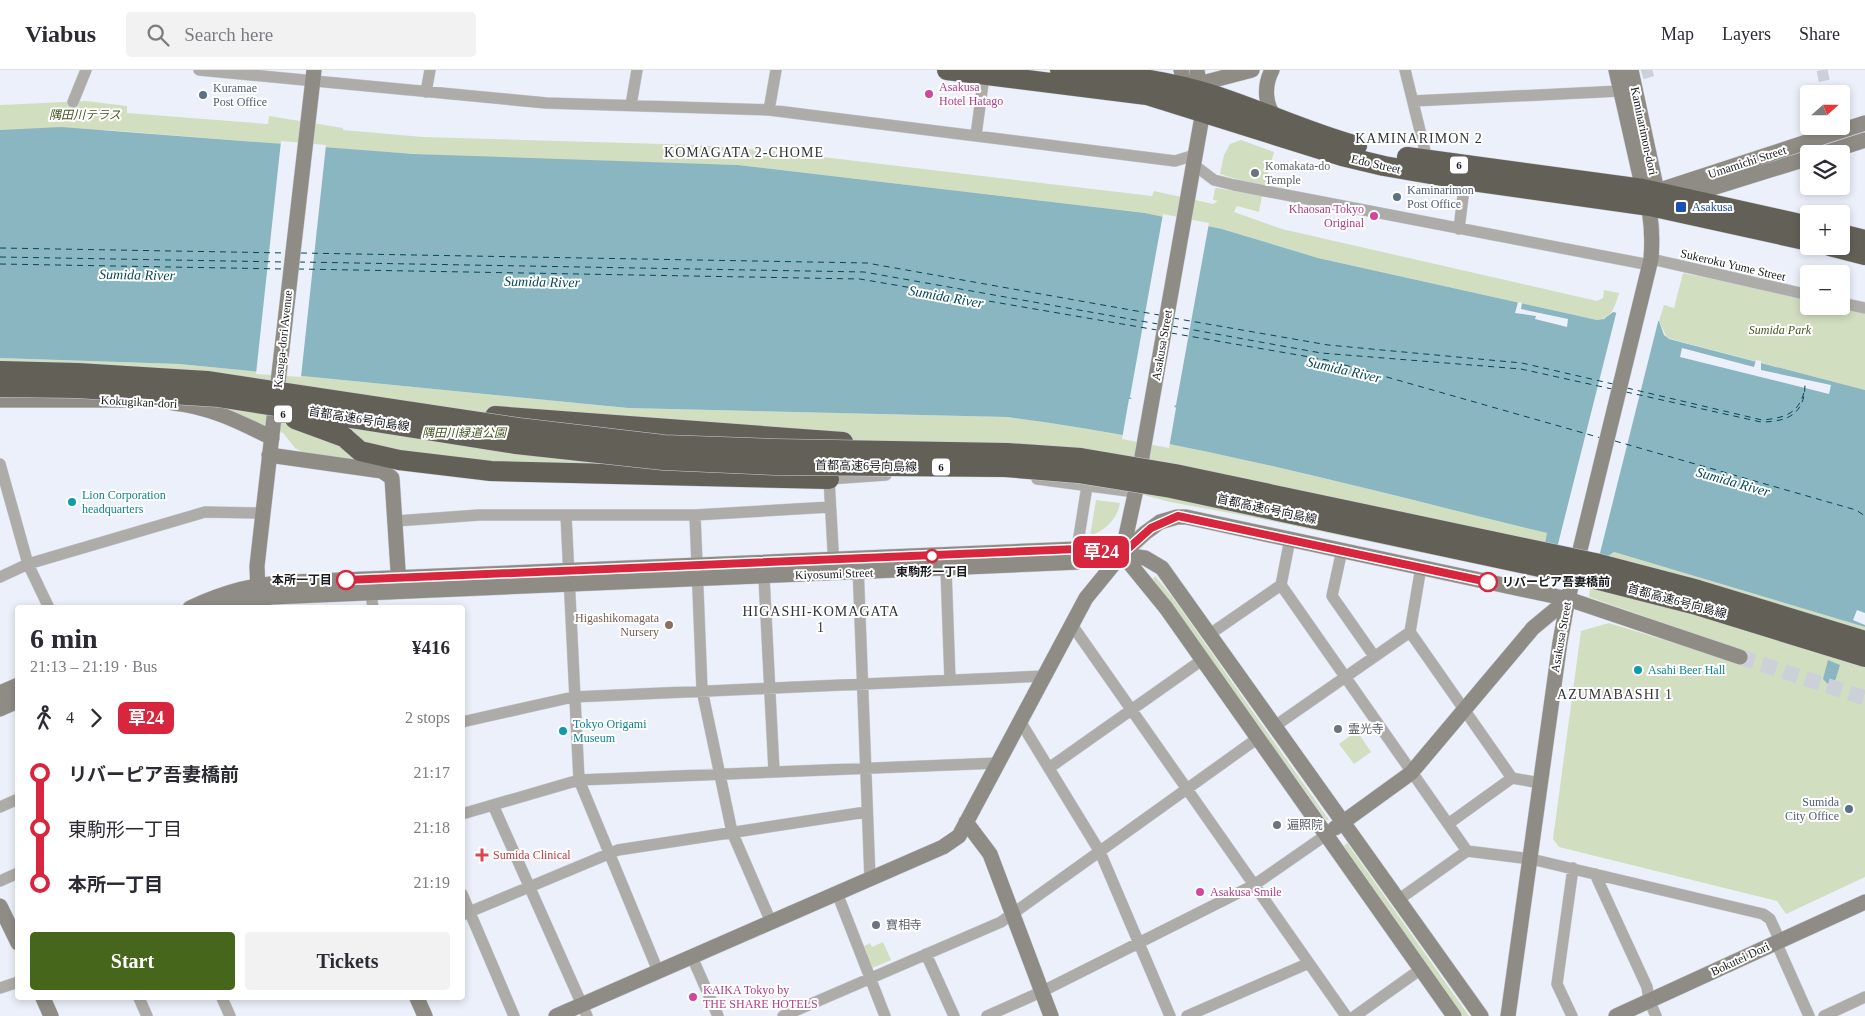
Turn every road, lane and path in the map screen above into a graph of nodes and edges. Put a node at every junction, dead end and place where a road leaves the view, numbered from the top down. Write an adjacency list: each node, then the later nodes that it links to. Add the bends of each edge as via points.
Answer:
1 (86, 70): 20 (street)
2 (199, 70): 13 (street)
3 (430, 70): 18 (street)
4 (637, 70): 21 (street)
5 (776, 70): 22 (street)
6 (947, 70): 15 (highway)
7 (1060, 70): 16 (highway, Edo Street / 6)
8 (1252, 70): 16 (main road)
9 (1272, 70): 23 (main road, via 1267,82 1268,106)
10 (1405, 70): 19 (street)
11 (1616, 70): 17 (main road, Kaminarimon-dori)
12 (1631, 70): 32 (main road, Kaminarimon-dori)
13 (260, 74): 14 (street)
14 (313, 76): 18 (street); 50 (main road, Kasuga-dori Avenue, bridge)
15 (984, 76): 16 (highway, via 1147,95); 25 (street)
16 (1192, 85): 23 (highway, Edo Street / 6); 28 (main road, Asakusa Street, via 1198,134); 30 (highway, Edo Street / 6, via 1342,156)
17 (1620, 91): 19 (street); 32 (main road, Kaminarimon-dori)
18 (426, 92): 21 (street, via 546,103)
19 (1413, 101): 30 (street)
20 (73, 102)
21 (631, 105): 22 (street)
22 (769, 110): 25 (street)
23 (1279, 121): 30 (highway, Edo Street / 6)
24 (1865, 123): 32 (main road, Umamichi Street)
25 (976, 135): 28 (street, via 1175,161)
26 (1865, 140): 27 (main road)
27 (1850, 145)
28 (1194, 160): 35 (street, Sukeroku Yume Street, via 1219,182); 56 (main road, Asakusa Street, bridge)
29 (1800, 161): 33 (main road)
30 (1429, 168): 31 (highway, Edo Street / 6); 32 (highway, Edo Street / 6)
31 (1465, 180): 32 (highway, Edo Street / 6); 35 (street)
32 (1650, 195): 33 (highway, Edo Street / 6); 37 (highway, Edo Street / 6); 41 (main road, Asakusa Street)
33 (1684, 197): 34 (highway, Edo Street / 6)
34 (1800, 224)
35 (1459, 229): 41 (street, Sukeroku Yume Street)
36 (1850, 236): 38 (highway)
37 (1800, 238)
38 (1865, 240)
39 (1850, 251): 40 (highway)
40 (1865, 255)
41 (1651, 262): 42 (street, Sukeroku Yume Street); 78 (main road, Asakusa Street)
42 (1800, 294)
43 (1850, 305): 44 (street)
44 (1865, 308)
45 (0, 371): 49 (highway, 首都高速6号向島線 / 6, bridge, via 207,381)
46 (0, 387): 47 (highway, 首都高速6号向島線 / 6, bridge, via 130,391)
47 (219, 398): 54 (highway, 6, bridge, via 276,412 344,437 360,451 398,460 491,472); 89 (highway, 首都高速6号向島線 / 6, bridge, via 516,444 663,460 1005,468 1078,473 1171,488 1591,578 1693,604)
48 (0, 400): 50 (main road, Kokugikan-dori, via 130,400 189,404 227,416)
49 (396, 409): 53 (highway, bridge, via 925,448); 86 (highway, 首都高速6号向島線 / 6, bridge, via 519,428 698,448 1007,452 1081,458 1175,474 1595,563 1698,590)
50 (272, 438): 51 (main road, Kasuga-dori Avenue)
51 (269, 455): 58 (main road, Kasuga-dori Avenue); 61 (main road, via 387,473 394,483)
52 (0, 464): 66 (street)
53 (1010, 476): 54 (street, via 956,472); 55 (street)
54 (829, 479): 57 (street)
55 (1088, 486): 56 (street); 63 (street)
56 (1136, 488): 65 (main road, Asakusa Street)
57 (830, 507): 59 (street); 68 (street)
58 (263, 513): 66 (street, via 205,512); 77 (main road, Kasuga-dori Avenue)
59 (695, 515): 60 (street); 71 (street)
60 (566, 516): 61 (street, via 479,515); 74 (street)
61 (396, 521): 75 (main road)
62 (1290, 539): 64 (main road); 65 (main road, via 1178,516 1151,528); 76 (street)
63 (1077, 549): 65 (main road, Kiyosumi Street); 67 (main road, Kiyosumi Street)
64 (1342, 550): 69 (main road); 87 (street, via 1332,596)
65 (1122, 554): 70 (main road, Kiyosumi Street, via 1079,562); 83 (main road, via 1086,598); 85 (main road, via 1145,558 1162,568); 90 (main road, via 1166,608)
66 (28, 564): 72 (street); 80 (street)
67 (858, 566): 68 (main road, Kiyosumi Street); 70 (main road, Kiyosumi Street); 94 (street)
68 (834, 567): 71 (main road, Kiyosumi Street); 73 (main road, Kiyosumi Street)
69 (1421, 567): 78 (main road); 84 (street)
70 (946, 569): 93 (street)
71 (698, 572): 73 (main road, Kiyosumi Street); 74 (main road, Kiyosumi Street); 97 (street)
72 (0, 577)
73 (764, 577): 96 (street)
74 (568, 578): 75 (main road, Kiyosumi Street); 99 (street)
75 (399, 585): 77 (main road, Kiyosumi Street); 79 (main road)
76 (1280, 585): 85 (street); 92 (street)
77 (258, 597): 79 (main road); 81 (main road, via 228,592); 82 (main road)
78 (1568, 599): 88 (main road); 103 (main road, via 1533,628); 116 (main road, Asakusa Street)
79 (372, 601)
80 (48, 605)
81 (197, 605)
82 (233, 605)
83 (1072, 625): 91 (main road); 102 (street)
84 (1410, 632): 87 (street); 103 (street)
85 (1210, 634): 106 (main road)
86 (1865, 641)
87 (1374, 656): 92 (street)
88 (1740, 657)
89 (1865, 657)
90 (1202, 660): 102 (street); 107 (main road)
91 (1044, 676): 93 (street); 105 (main road)
92 (1346, 678): 106 (street); 113 (street)
93 (950, 680): 94 (street)
94 (861, 684): 96 (street); 109 (street)
95 (15, 686): 98 (main road)
96 (770, 688): 97 (street); 111 (street)
97 (702, 690): 99 (street); 112 (street)
98 (0, 693)
99 (574, 697): 104 (street); 115 (street)
100 (15, 702): 101 (main road)
101 (0, 709)
102 (1132, 711): 110 (street); 117 (street)
103 (1464, 712): 113 (main road); 114 (street)
104 (465, 721)
105 (1020, 721): 108 (main road); 110 (street)
106 (1275, 726): 124 (main road)
107 (1258, 738): 117 (street); 127 (main road)
108 (998, 763): 109 (street); 123 (main road)
109 (865, 768): 111 (street); 121 (street)
110 (1049, 768): 129 (street)
111 (774, 771): 112 (street)
112 (720, 773): 115 (street); 126 (street)
113 (1411, 773): 124 (main road); 125 (street)
114 (1512, 778): 116 (street); 125 (street)
115 (579, 780): 119 (street); 130 (street)
116 (1540, 783): 131 (main road, Asakusa Street)
117 (1187, 788): 129 (street); 137 (street)
118 (15, 801): 120 (street)
119 (493, 805): 122 (street); 138 (street)
120 (0, 807)
121 (866, 812): 126 (street); 135 (street)
122 (465, 813)
123 (966, 822): 135 (main road, via 959,836 944,847); 144 (main road, via 990,854)
124 (1343, 822): 127 (main road); 140 (main road)
125 (1448, 824): 128 (street)
126 (732, 832): 130 (street); 145 (street)
127 (1326, 835): 137 (street); 152 (main road)
128 (1467, 851): 131 (street); 140 (street)
129 (1100, 852): 144 (street); 147 (street)
130 (608, 853): 138 (street); 153 (street)
131 (1531, 859): 132 (street); 183 (main road, Asakusa Street)
132 (1573, 868): 134 (street); 184 (street, via 1558,984)
133 (15, 874): 136 (street)
134 (1595, 874): 148 (street, via 1763,914 1770,919); 163 (street, via 1647,987)
135 (870, 879): 139 (main road)
136 (0, 881)
137 (1254, 885): 147 (street); 151 (street)
138 (530, 887): 143 (street); 164 (street)
139 (837, 894): 145 (main road); 154 (street)
140 (1398, 900): 182 (main road)
141 (1865, 902): 148 (main road, Bokutei Dori)
142 (0, 906): 146 (main road)
143 (466, 914): 169 (street)
144 (1013, 915): 149 (street); 157 (main road)
145 (771, 922): 150 (main road)
146 (15, 937)
147 (1139, 942): 157 (street); 177 (street)
148 (1778, 942): 163 (main road, Bokutei Dori); 187 (street)
149 (926, 954): 154 (street); 174 (street)
150 (692, 956): 153 (main road); 171 (street)
151 (1309, 963): 178 (street); 179 (street)
152 (1421, 969): 180 (street); 181 (main road)
153 (658, 971): 164 (main road)
154 (872, 978): 172 (street); 173 (street)
155 (15, 983): 156 (street)
156 (0, 988)
157 (1042, 992): 175 (street); 176 (main road)
158 (1865, 997): 188 (street)
159 (44, 1000): 165 (main road)
160 (140, 1000): 166 (street)
161 (223, 1000): 167 (street)
162 (417, 1000): 168 (main road)
163 (1649, 1000): 185 (main road, Bokutei Dori); 186 (street)
164 (584, 1010): 170 (main road)
165 (52, 1016)
166 (147, 1016)
167 (230, 1016)
168 (424, 1016)
169 (514, 1016)
170 (556, 1016)
171 (718, 1016)
172 (784, 1016)
173 (885, 1016)
174 (954, 1016)
175 (987, 1016)
176 (1051, 1016)
177 (1170, 1016)
178 (1187, 1016)
179 (1346, 1016)
180 (1355, 1016)
181 (1454, 1016)
182 (1481, 1016)
183 (1508, 1016)
184 (1572, 1016)
185 (1616, 1016)
186 (1656, 1016)
187 (1809, 1016)
188 (1824, 1016)

